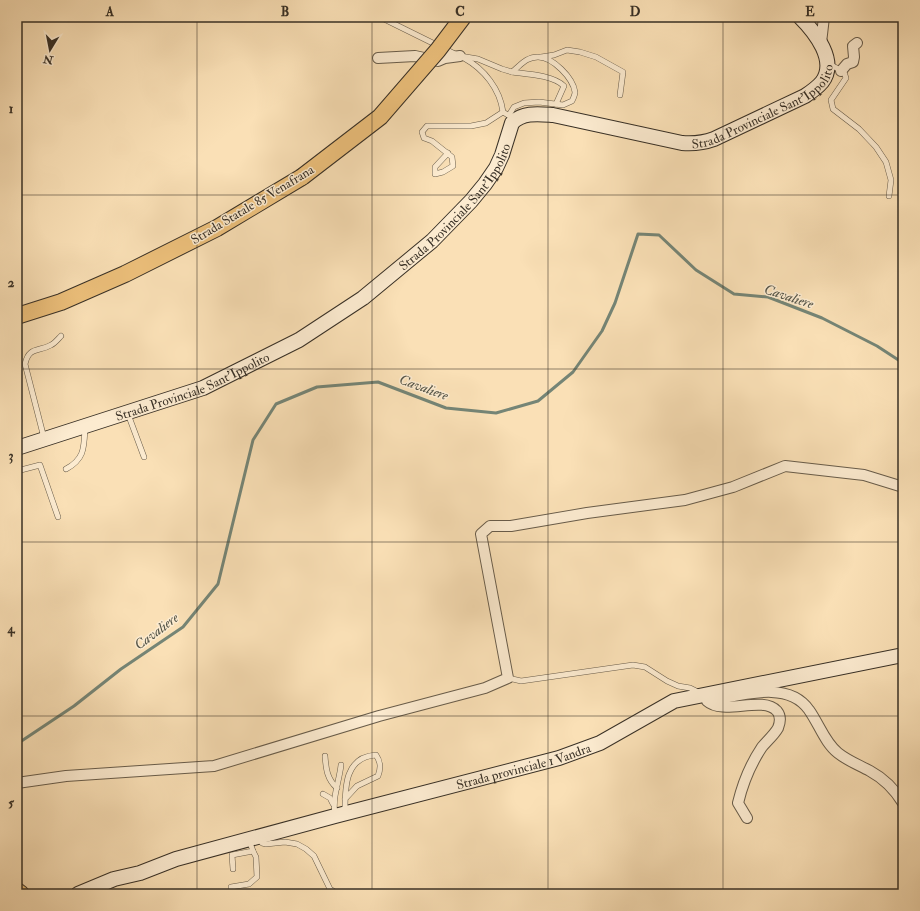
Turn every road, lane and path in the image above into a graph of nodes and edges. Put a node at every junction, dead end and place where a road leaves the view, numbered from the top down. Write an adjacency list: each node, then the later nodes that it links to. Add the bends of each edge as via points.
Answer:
1 (380, 17): 7 (lane)
2 (463, 17): 19 (highway, Strada Statale 85 Venafrana, bridge, via 380,117 302,177 217,228 125,274 61,302)
3 (800, 17): 5 (main road, Strada Provinciale Sant'Ippolito)
4 (824, 17): 5 (street)
5 (821, 43): 10 (main road, Strada Provinciale Sant'Ippolito)
6 (857, 43): 11 (street, via 854,46 853,62)
7 (460, 56): 9 (street, via 438,61 415,56); 12 (lane, via 478,59); 15 (lane, via 483,72 502,103)
8 (540, 57): 12 (lane, via 526,59); 13 (lane, via 567,50 596,57 624,72); 14 (lane, via 562,70 572,81 575,94 572,100 563,105)
9 (378, 58)
10 (827, 62): 11 (lane); 16 (main road, Strada Provinciale Sant'Ippolito, via 827,72 822,82 805,96 705,142 682,143 552,115 531,114)
11 (841, 70): 18 (lane, via 846,78 831,100 833,109 859,129 886,162 891,180)
12 (512, 72): 14 (lane, via 532,74 560,82 564,86)
13 (620, 95)
14 (556, 104): 16 (lane, via 524,103 514,108)
15 (503, 112): 16 (lane); 17 (lane, via 486,123 471,126 427,126 422,132 424,138)
16 (512, 117): 21 (main road, Strada Provinciale Sant'Ippolito, via 502,155 485,184 432,241 363,298 299,340 203,388)
17 (448, 154)
18 (889, 196)
19 (17, 316)
20 (61, 336): 23 (lane, via 51,345 29,353 25,364)
21 (127, 413): 22 (main road, Strada Provinciale Sant'Ippolito); 25 (lane)
22 (86, 426): 23 (main road, Strada Provinciale Sant'Ippolito); 26 (lane, via 81,456 76,464)
23 (44, 439): 24 (main road, Strada Provinciale Sant'Ippolito)
24 (17, 448)
25 (144, 457)
26 (66, 469)
27 (17, 471): 29 (lane, via 40,465)
28 (903, 487): 31 (street, via 864,475 785,466 733,487 685,500 511,526 490,526 482,534)
29 (58, 517)
30 (903, 655): 32 (main road, Strada provinciale 1 Vandra)
31 (508, 678): 32 (lane, via 521,681 633,665 645,667 667,681 690,688); 35 (street, via 485,688 379,716 214,766 66,776)
32 (705, 698): 39 (street, via 767,691 789,694 808,708 835,750 846,760 871,771 884,781); 40 (main road, Strada provinciale 1 Vandra, via 674,701 600,743 559,758); 41 (street, via 711,705 764,706 774,708 779,713 777,730 752,762 741,789 738,803)
33 (325, 756): 36 (lane, via 328,779)
34 (341, 765): 36 (lane)
35 (17, 783)
36 (337, 788): 40 (lane)
37 (323, 794): 40 (lane, via 330,798)
38 (345, 800): 38 (lane, via 346,782 353,766 367,756 376,755 381,767 378,776 357,786); 40 (lane)
39 (903, 803)
40 (338, 811): 42 (main road, Strada provinciale 1 Vandra)
41 (747, 818)
42 (253, 842): 43 (lane, via 232,855); 44 (main road, Strada provinciale 1 Vandra, via 176,858); 45 (lane, via 256,877 249,884); 50 (lane, via 285,842 306,849 314,856 330,889)
43 (234, 869)
44 (140, 873): 48 (main road, Strada provinciale 1 Vandra, via 114,879); 49 (main road, Strada provinciale 1 Vandra)
45 (231, 887)
46 (17, 891): 47 (highway)
47 (21, 894)
48 (78, 894)
49 (105, 894)
50 (338, 894)

